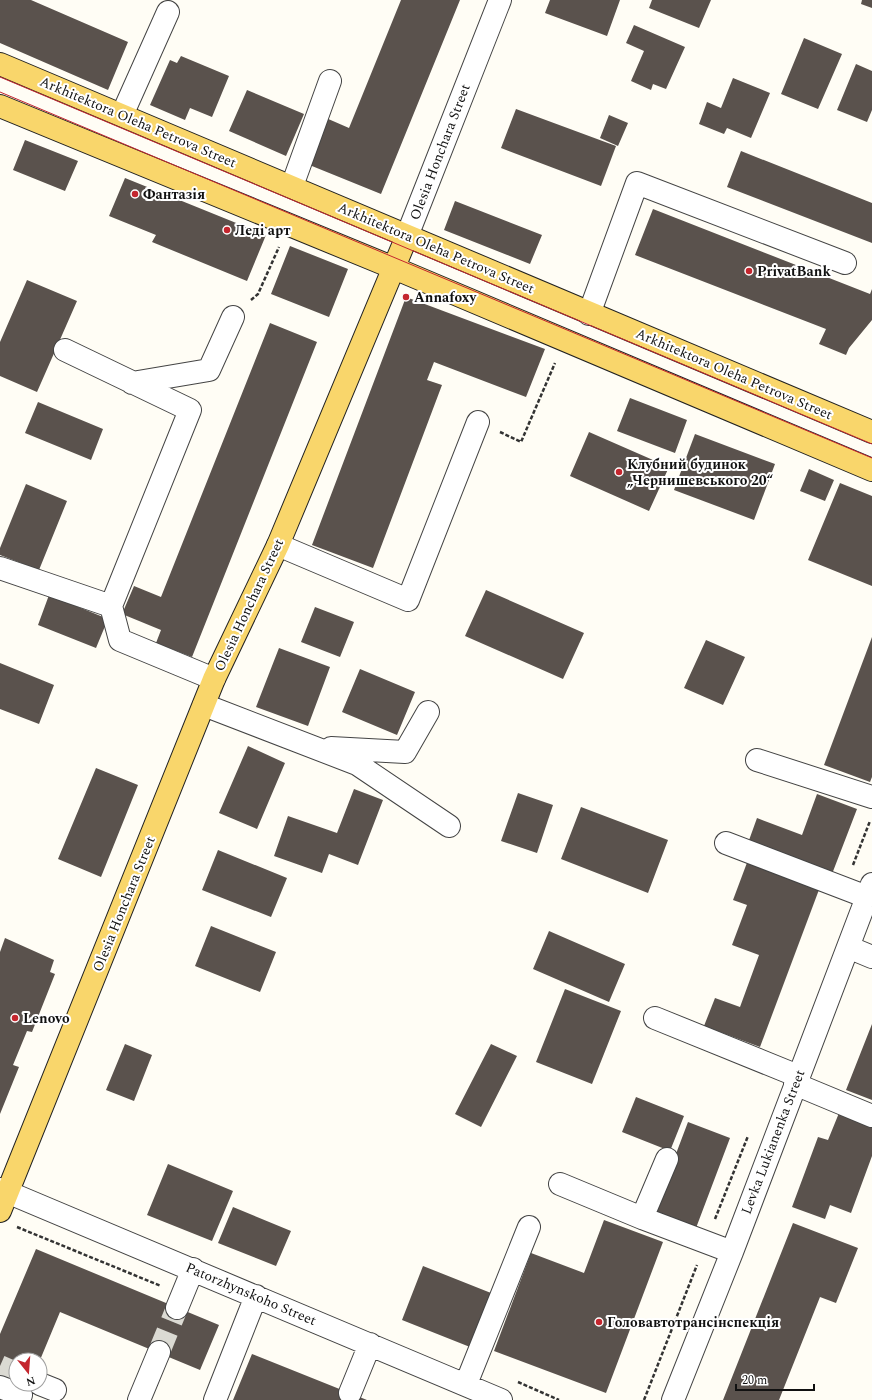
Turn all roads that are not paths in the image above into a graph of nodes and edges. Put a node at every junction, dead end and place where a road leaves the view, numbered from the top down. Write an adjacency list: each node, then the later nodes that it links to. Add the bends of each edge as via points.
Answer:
1 (500, 0): 8 (street, Olesia Honchara Street)
2 (168, 12): 6 (street)
3 (0, 64): 6 (main road, Arkhitektora Oleha Petrova Street)
4 (330, 81): 7 (street)
5 (0, 106): 10 (main road)
6 (122, 115): 7 (main road, Arkhitektora Oleha Petrova Street)
7 (292, 186): 8 (main road, Arkhitektora Oleha Petrova Street)
8 (407, 236): 10 (main road, Olesia Honchara Street); 11 (main road, Arkhitektora Oleha Petrova Street)
9 (845, 263): 11 (street, via 637,183)
10 (394, 268): 17 (main road); 18 (main road, Olesia Honchara Street)
11 (589, 314): 16 (main road, Arkhitektora Oleha Petrova Street)
12 (233, 317): 14 (street, via 209,370)
13 (65, 350): 14 (street)
14 (132, 383): 20 (street, via 190,410)
15 (478, 422): 18 (street, via 408,600)
16 (872, 432)
17 (872, 470)
18 (278, 545): 21 (main road, Olesia Honchara Street)
19 (0, 568): 20 (street)
20 (111, 606): 21 (street, via 120,640)
21 (214, 679): 22 (main road, Olesia Honchara Street)
22 (204, 705): 24 (street); 37 (main road, Olesia Honchara Street)
23 (428, 712): 24 (street, via 405,752)
24 (312, 747): 27 (street, via 357,764)
25 (757, 760): 26 (street)
26 (872, 797)
27 (449, 826)
28 (726, 843): 29 (street)
29 (870, 891): 30 (street, Levka Lukianenka Street)
30 (848, 947): 31 (street); 33 (street, Levka Lukianenka Street)
31 (872, 956)
32 (655, 1018): 33 (street)
33 (797, 1080): 34 (street); 40 (street, Levka Lukianenka Street)
34 (872, 1116)
35 (667, 1159): 38 (street)
36 (560, 1184): 38 (street)
37 (3, 1198): 41 (street, Patorzhynskoho Street)
38 (642, 1218): 40 (street)
39 (529, 1227): 46 (street)
40 (732, 1252): 53 (street, Levka Lukianenka Street)
41 (193, 1269): 42 (street, Patorzhynskoho Street); 43 (street)
42 (256, 1296): 44 (street, Patorzhynskoho Street); 52 (street)
43 (177, 1308)
44 (370, 1344): 46 (street, Patorzhynskoho Street); 48 (street)
45 (159, 1352): 51 (street)
46 (466, 1384): 50 (street, Patorzhynskoho Street)
47 (0, 1387): 49 (street)
48 (350, 1393)
49 (21, 1395)
50 (492, 1398)
51 (139, 1400)
52 (215, 1400)
53 (673, 1400)

